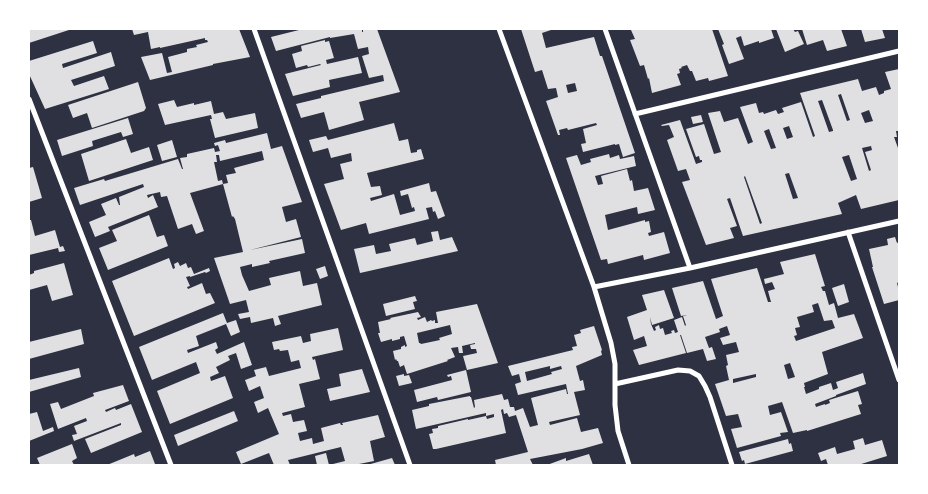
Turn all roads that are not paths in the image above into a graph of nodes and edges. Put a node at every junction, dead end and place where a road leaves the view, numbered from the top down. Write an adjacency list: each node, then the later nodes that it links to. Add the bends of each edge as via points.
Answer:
1 (254, 29): 14 (street)
2 (499, 29): 10 (street)
3 (605, 29): 6 (street)
4 (899, 51): 6 (street)
5 (29, 99): 13 (street)
6 (635, 114): 9 (street)
7 (899, 221): 8 (street)
8 (848, 232): 9 (street); 11 (street)
9 (690, 268): 10 (street)
10 (594, 287): 12 (street, via 611,343)
11 (899, 380)
12 (615, 384): 15 (street, via 618,431); 16 (street, via 678,370 699,376 710,397)
13 (171, 465)
14 (410, 465)
15 (629, 465)
16 (732, 465)

